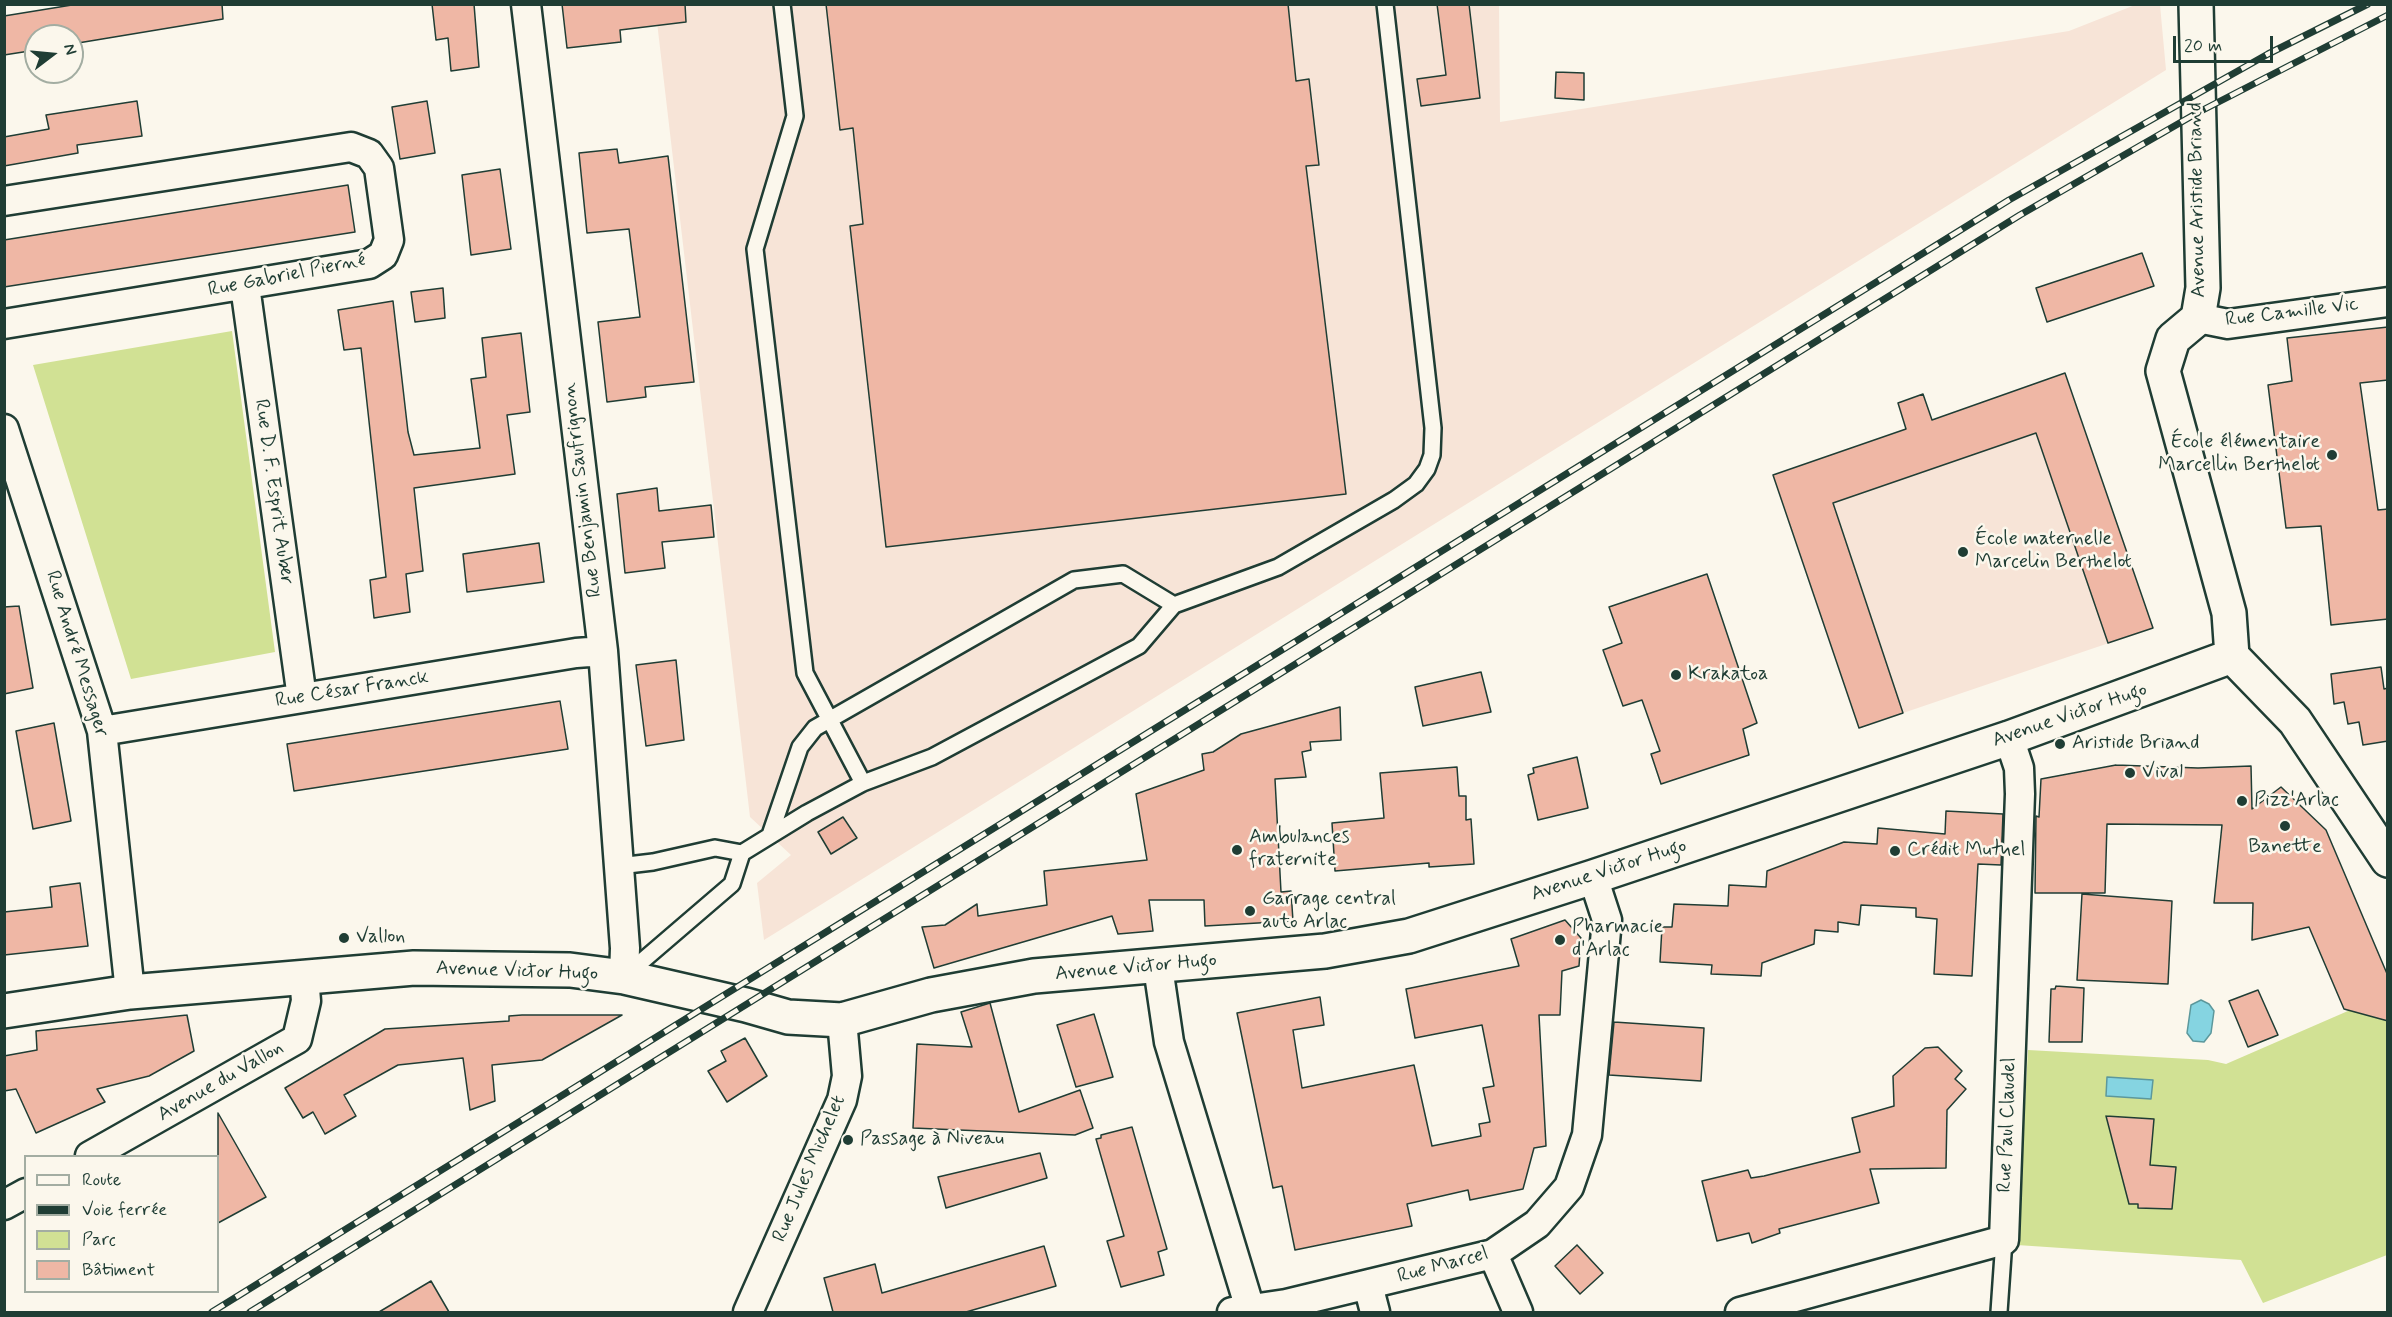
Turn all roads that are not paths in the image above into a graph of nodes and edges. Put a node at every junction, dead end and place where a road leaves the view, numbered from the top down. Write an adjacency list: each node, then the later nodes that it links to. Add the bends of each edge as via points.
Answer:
1 (526, 4): 12 (street, Rue Benjamin Saufrignon)
2 (782, 4): 15 (lane, via 795,116 755,249 805,674)
3 (1385, 4): 11 (lane, via 1433,428 1429,462 1416,484 1394,500 1278,567)
4 (2196, 4): 8 (street, Avenue Aristide Briand, via 2203,288)
5 (4, 201): 6 (street, Rue Gabriel Pierné, via 351,147 369,154 379,168 389,240 383,255 369,264)
6 (245, 286): 9 (street, Rue Gabriel Pierné); 14 (street, Rue D. F. Esprit Auber)
7 (2388, 302): 8 (street, Rue Camille Vic, via 2228,324)
8 (2198, 318): 13 (street, Avenue Aristide Briand, via 2173,339 2163,371 2229,613)
9 (4, 324)
10 (4, 429): 16 (street, Rue André Messager)
11 (1174, 605): 15 (lane, via 1123,574 1074,580); 18 (lane, via 1139,646 932,757)
12 (603, 651): 14 (street, Rue César Franck); 22 (street, Rue Benjamin Saufrignon)
13 (2232, 656): 17 (street, Avenue Victor Hugo); 21 (street, via 2295,722)
14 (302, 698): 16 (street, Rue César Franck)
15 (829, 719): 18 (lane); 19 (lane, via 815,728 800,747)
16 (102, 731): 27 (street, Rue André Messager)
17 (2009, 738): 23 (street, Avenue Victor Hugo); 33 (street, Rue Paul Claudel, via 2019,768 2020,794)
18 (863, 783): 19 (lane)
19 (770, 835): 20 (lane)
20 (742, 853): 22 (lane, via 715,848); 26 (lane, via 732,884)
21 (2388, 860)
22 (619, 866): 26 (street, Rue Benjamin Saufrignon, via 626,948)
23 (1593, 877): 24 (street, Avenue Victor Hugo, via 1409,936 1325,951); 34 (street, Rue Marcel, via 1607,920 1587,1135 1569,1187 1537,1224)
24 (1158, 967): 29 (street, Avenue Victor Hugo, via 982,984); 36 (street, via 1169,1042)
25 (304, 976): 26 (street, Avenue Victor Hugo, via 414,968 570,970); 27 (street, Avenue Victor Hugo); 30 (street, Avenue du Vallon, via 306,1001 297,1039)
26 (624, 977): 29 (street, Avenue Victor Hugo, via 788,1017)
27 (130, 992): 28 (street, Avenue Victor Hugo)
28 (4, 1011)
29 (842, 1020): 37 (street, Rue Jules Michelet, via 847,1076 842,1100)
30 (92, 1155)
31 (24, 1194): 32 (street)
32 (4, 1205)
33 (2004, 1240): 40 (street); 41 (lane)
34 (1493, 1254): 35 (street, Rue Marcel); 39 (street)
35 (1368, 1285): 36 (street, Rue Marcel); 38 (street)
36 (1244, 1311)
37 (748, 1312)
38 (1375, 1312)
39 (1518, 1312)
40 (1740, 1312)
41 (1999, 1312)

